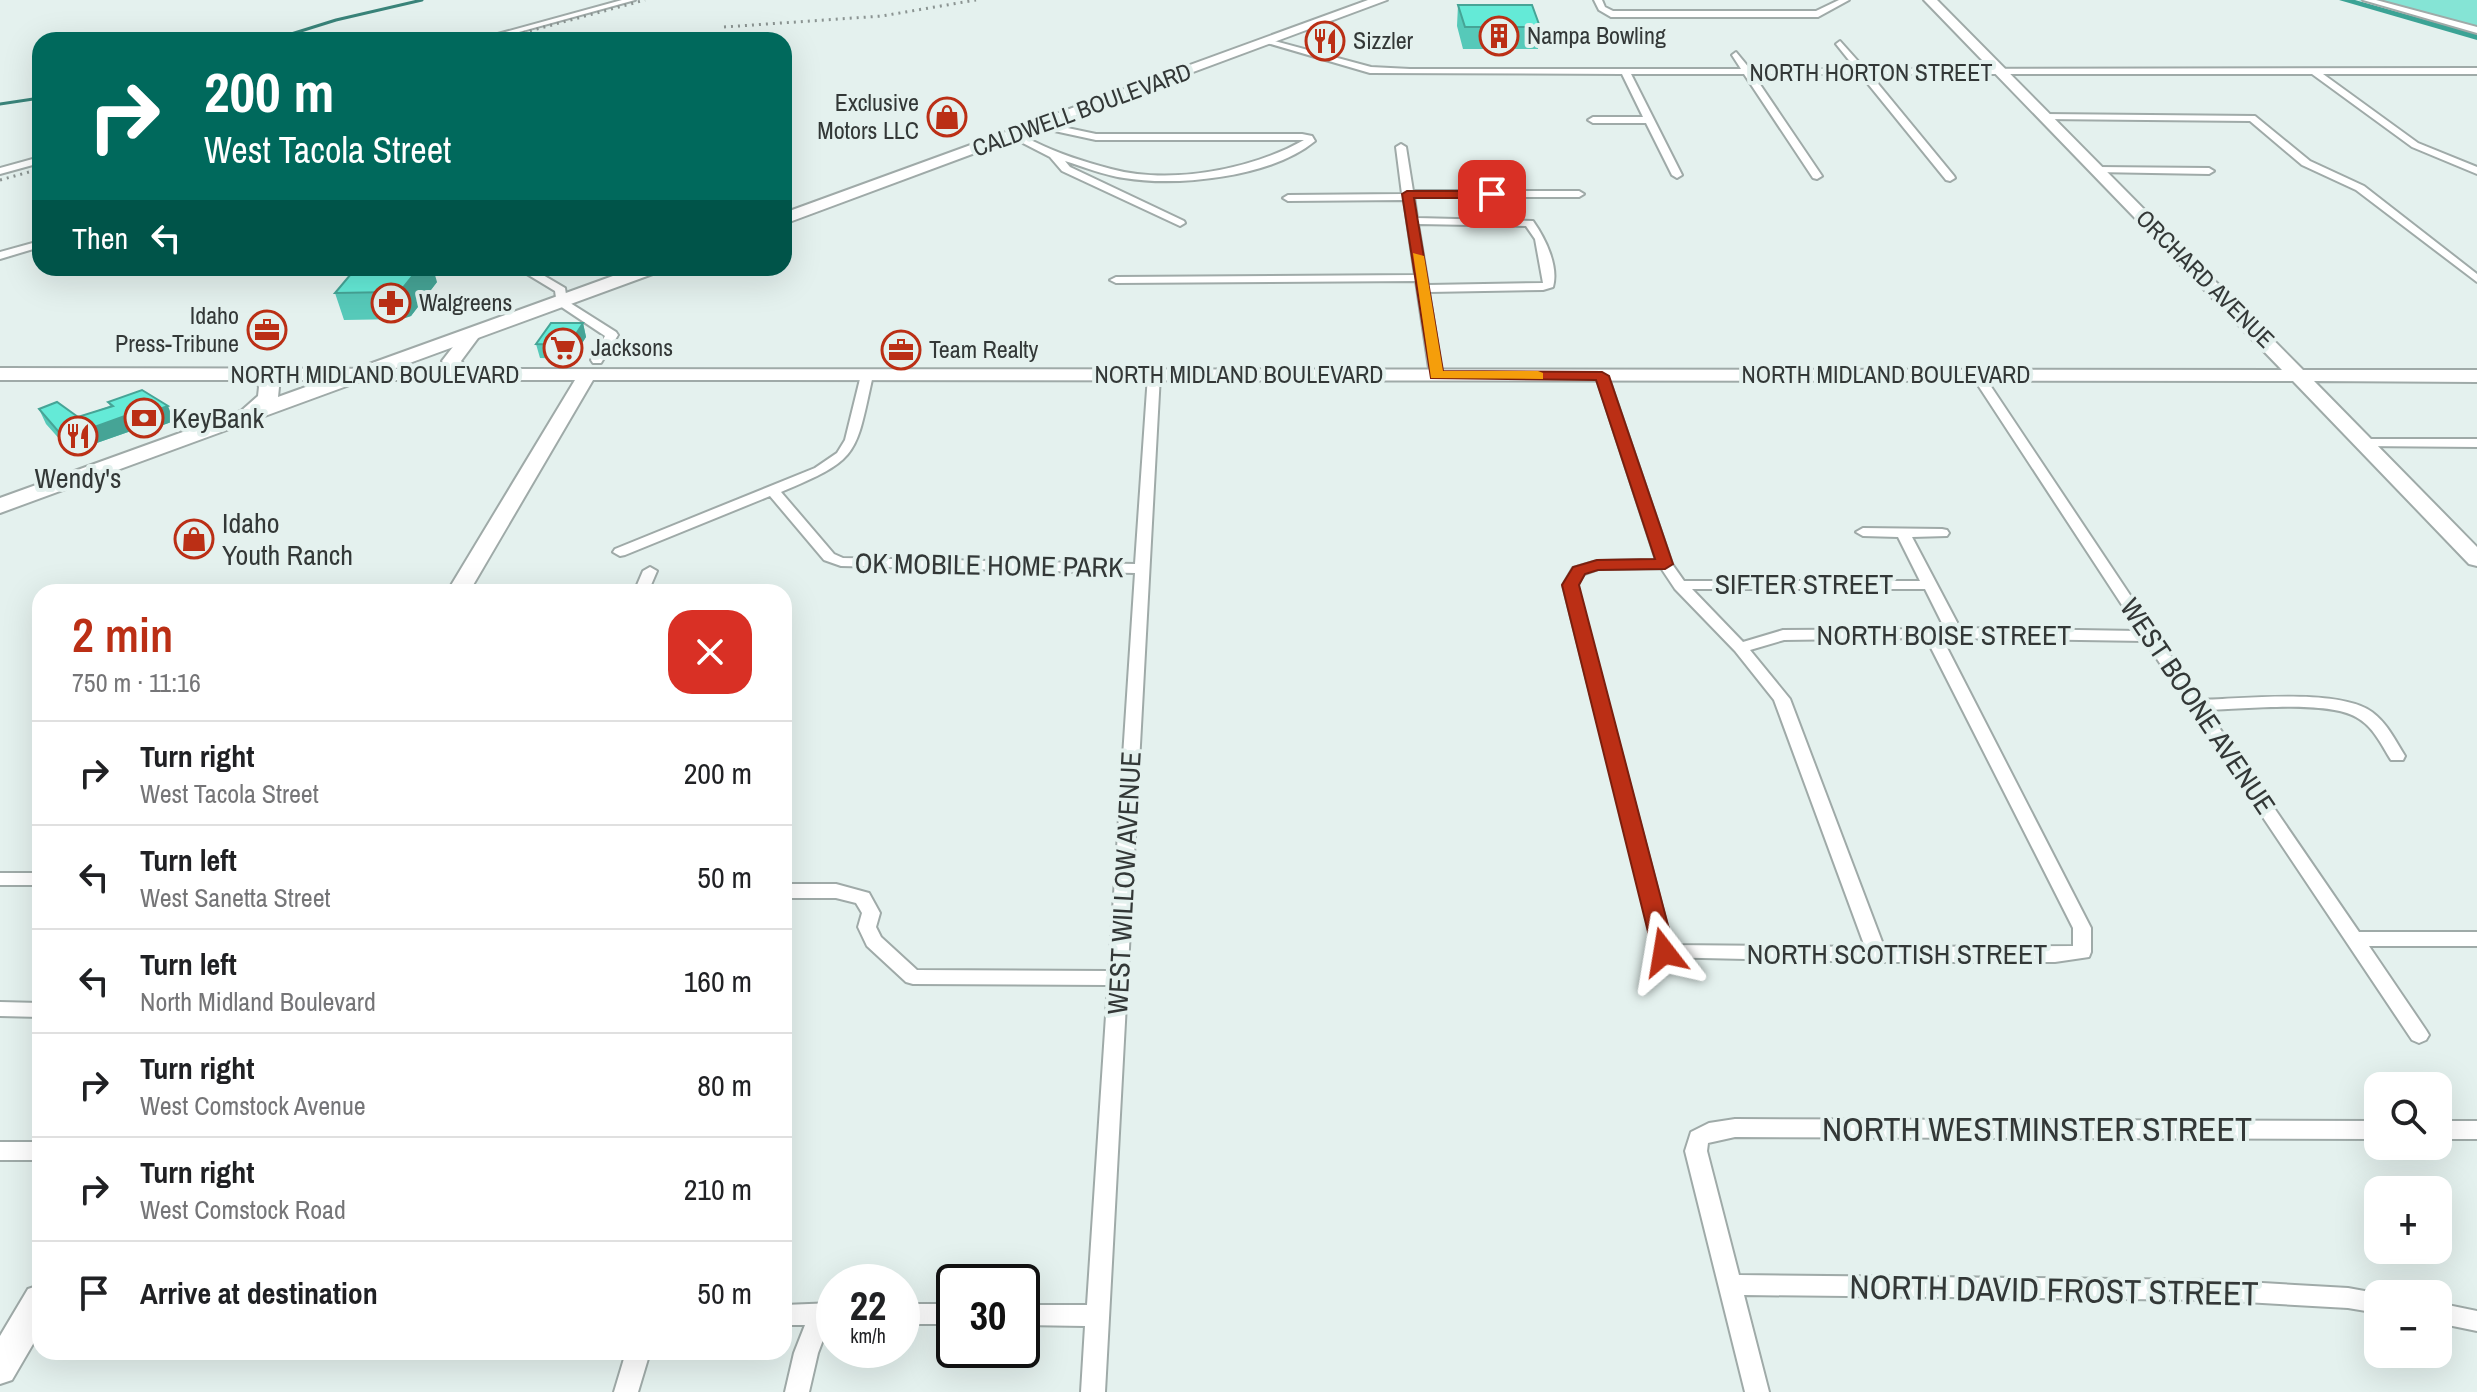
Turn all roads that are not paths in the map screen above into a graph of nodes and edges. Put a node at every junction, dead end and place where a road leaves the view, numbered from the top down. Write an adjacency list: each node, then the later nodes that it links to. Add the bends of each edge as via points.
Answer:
1 (631, 0): 8 (street)
2 (1380, 0): 9 (main road, CALDWELL BOULEVARD)
3 (1598, 0): 4 (street, via 1611,14 1818,14)
4 (1845, 0)
5 (1930, 0): 17 (street, ORCHARD AVENUE)
6 (2367, 0): 7 (street)
7 (2477, 30)
8 (510, 32)
9 (1270, 41): 14 (street, NORTH HORTON STREET, via 1382,71); 21 (main road, CALDWELL BOULEVARD)
10 (1840, 44): 16 (street)
11 (1736, 55): 15 (street)
12 (2477, 71): 13 (street, NORTH HORTON STREET)
13 (2315, 72): 17 (street, NORTH HORTON STREET); 29 (street, via 2415,145)
14 (1626, 73): 15 (street, NORTH HORTON STREET); 20 (street)
15 (1747, 73): 16 (street, NORTH HORTON STREET); 31 (street)
16 (1865, 73): 17 (street, NORTH HORTON STREET); 32 (street)
17 (2002, 73): 18 (street, ORCHARD AVENUE)
18 (2045, 117): 26 (street, ORCHARD AVENUE); 43 (street, via 2252,118 2299,158 2360,188)
19 (1593, 120): 20 (street)
20 (1650, 120): 30 (street)
21 (1039, 125): 22 (main road, CALDWELL BOULEVARD); 24 (street, via 1096,137 1310,141 1297,150 1218,173 1129,176)
22 (1012, 135): 24 (street); 36 (main road, CALDWELL BOULEVARD)
23 (1401, 147): 34 (street)
24 (1054, 155): 38 (street, via 1066,169)
25 (32, 162): 27 (street)
26 (2098, 170): 28 (street); 59 (street, ORCHARD AVENUE)
27 (0, 171)
28 (2209, 171)
29 (2477, 171)
30 (1677, 175)
31 (1817, 176)
32 (1950, 178)
33 (1579, 194): 34 (street)
34 (1408, 196): 35 (street); 37 (street)
35 (1288, 198)
36 (792, 216)
37 (1412, 221): 45 (street); 45 (street, via 1529,223 1540,239 1549,280 1543,287)
38 (1180, 223)
39 (32, 246): 40 (street)
40 (0, 256)
41 (537, 276): 46 (street, via 561,290)
42 (631, 276): 46 (main road)
43 (2476, 278)
44 (1116, 280): 45 (street)
45 (1422, 284): 55 (street)
46 (561, 302): 47 (main road); 48 (street, via 612,335)
47 (472, 334): 51 (main road); 52 (street, via 451,361)
48 (592, 367): 52 (street, NORTH MIDLAND BOULEVARD); 53 (street, NORTH MIDLAND BOULEVARD); 73 (street)
49 (0, 374): 50 (street, NORTH MIDLAND BOULEVARD)
50 (264, 375): 51 (street, NORTH MIDLAND BOULEVARD); 60 (main road, via 268,398)
51 (358, 375): 52 (street, NORTH MIDLAND BOULEVARD); 60 (main road)
52 (464, 375)
53 (867, 375): 54 (street, NORTH MIDLAND BOULEVARD); 63 (street, via 852,440 842,456)
54 (1154, 375): 55 (street, NORTH MIDLAND BOULEVARD); 71 (street, WEST WILLOW AVENUE)
55 (1436, 375): 56 (street, NORTH MIDLAND BOULEVARD)
56 (1602, 376): 57 (street, NORTH MIDLAND BOULEVARD); 70 (street)
57 (1978, 376): 59 (street, NORTH MIDLAND BOULEVARD); 79 (street, WEST BOONE AVENUE)
58 (2477, 376): 59 (street, NORTH MIDLAND BOULEVARD)
59 (2301, 377): 61 (street, ORCHARD AVENUE)
60 (247, 414): 64 (main road)
61 (2365, 443): 62 (street); 69 (street, ORCHARD AVENUE)
62 (2477, 443)
63 (772, 490): 68 (street); 71 (street, OK MOBILE HOME PARK, via 829,557 841,562)
64 (0, 506)
65 (1863, 532): 66 (street)
66 (1903, 533): 67 (street); 75 (street)
67 (1942, 533)
68 (620, 552)
69 (2477, 559)
70 (1665, 564): 76 (street); 88 (street, NORTH SCOTTISH STREET, via 1597,565 1578,571 1570,585 1664,952)
71 (1141, 569): 89 (street, WEST WILLOW AVENUE)
72 (650, 571): 74 (street)
73 (463, 584)
74 (644, 584)
75 (1929, 585): 76 (street, SIFTER STREET); 77 (street)
76 (1680, 586): 80 (street)
77 (1955, 633): 78 (street, NORTH BOISE STREET); 79 (street, NORTH BOISE STREET)
78 (1932, 634): 80 (street, NORTH BOISE STREET, via 1783,635); 88 (street, NORTH SCOTTISH STREET, via 2082,928 2082,952)
79 (2150, 636): 81 (street, WEST BOONE AVENUE)
80 (1740, 648): 88 (street, via 1782,699)
81 (2195, 705): 82 (street, via 2346,706 2380,728); 86 (street, WEST BOONE AVENUE)
82 (2397, 756)
83 (0, 879): 84 (street)
84 (32, 879)
85 (792, 891): 89 (street, via 836,891 863,898 871,913 867,927 874,941 913,977)
86 (2355, 939): 87 (street); 92 (street, WEST BOONE AVENUE)
87 (2477, 939)
88 (1878, 955)
89 (1118, 978): 103 (street, WEST WILLOW AVENUE)
90 (0, 1009): 91 (street)
91 (32, 1010)
92 (2419, 1035)
93 (2364, 1130): 98 (street, NORTH WESTMINSTER STREET, via 1709,1132 1698,1138 1696,1151)
94 (2452, 1130): 95 (street)
95 (2477, 1130)
96 (0, 1151): 97 (street)
97 (32, 1151)
98 (1730, 1285): 99 (street, NORTH DAVID FROST STREET, via 2211,1290); 113 (street)
99 (2364, 1301)
100 (816, 1314): 101 (street)
101 (792, 1315)
102 (1040, 1315): 103 (street)
103 (1097, 1316): 112 (street, WEST WILLOW AVENUE)
104 (2452, 1316): 106 (street)
105 (32, 1320): 109 (street)
106 (2477, 1321)
107 (816, 1334): 111 (street)
108 (636, 1360): 110 (street)
109 (0, 1368)
110 (626, 1392)
111 (797, 1392)
112 (1093, 1392)
113 (1757, 1392)

